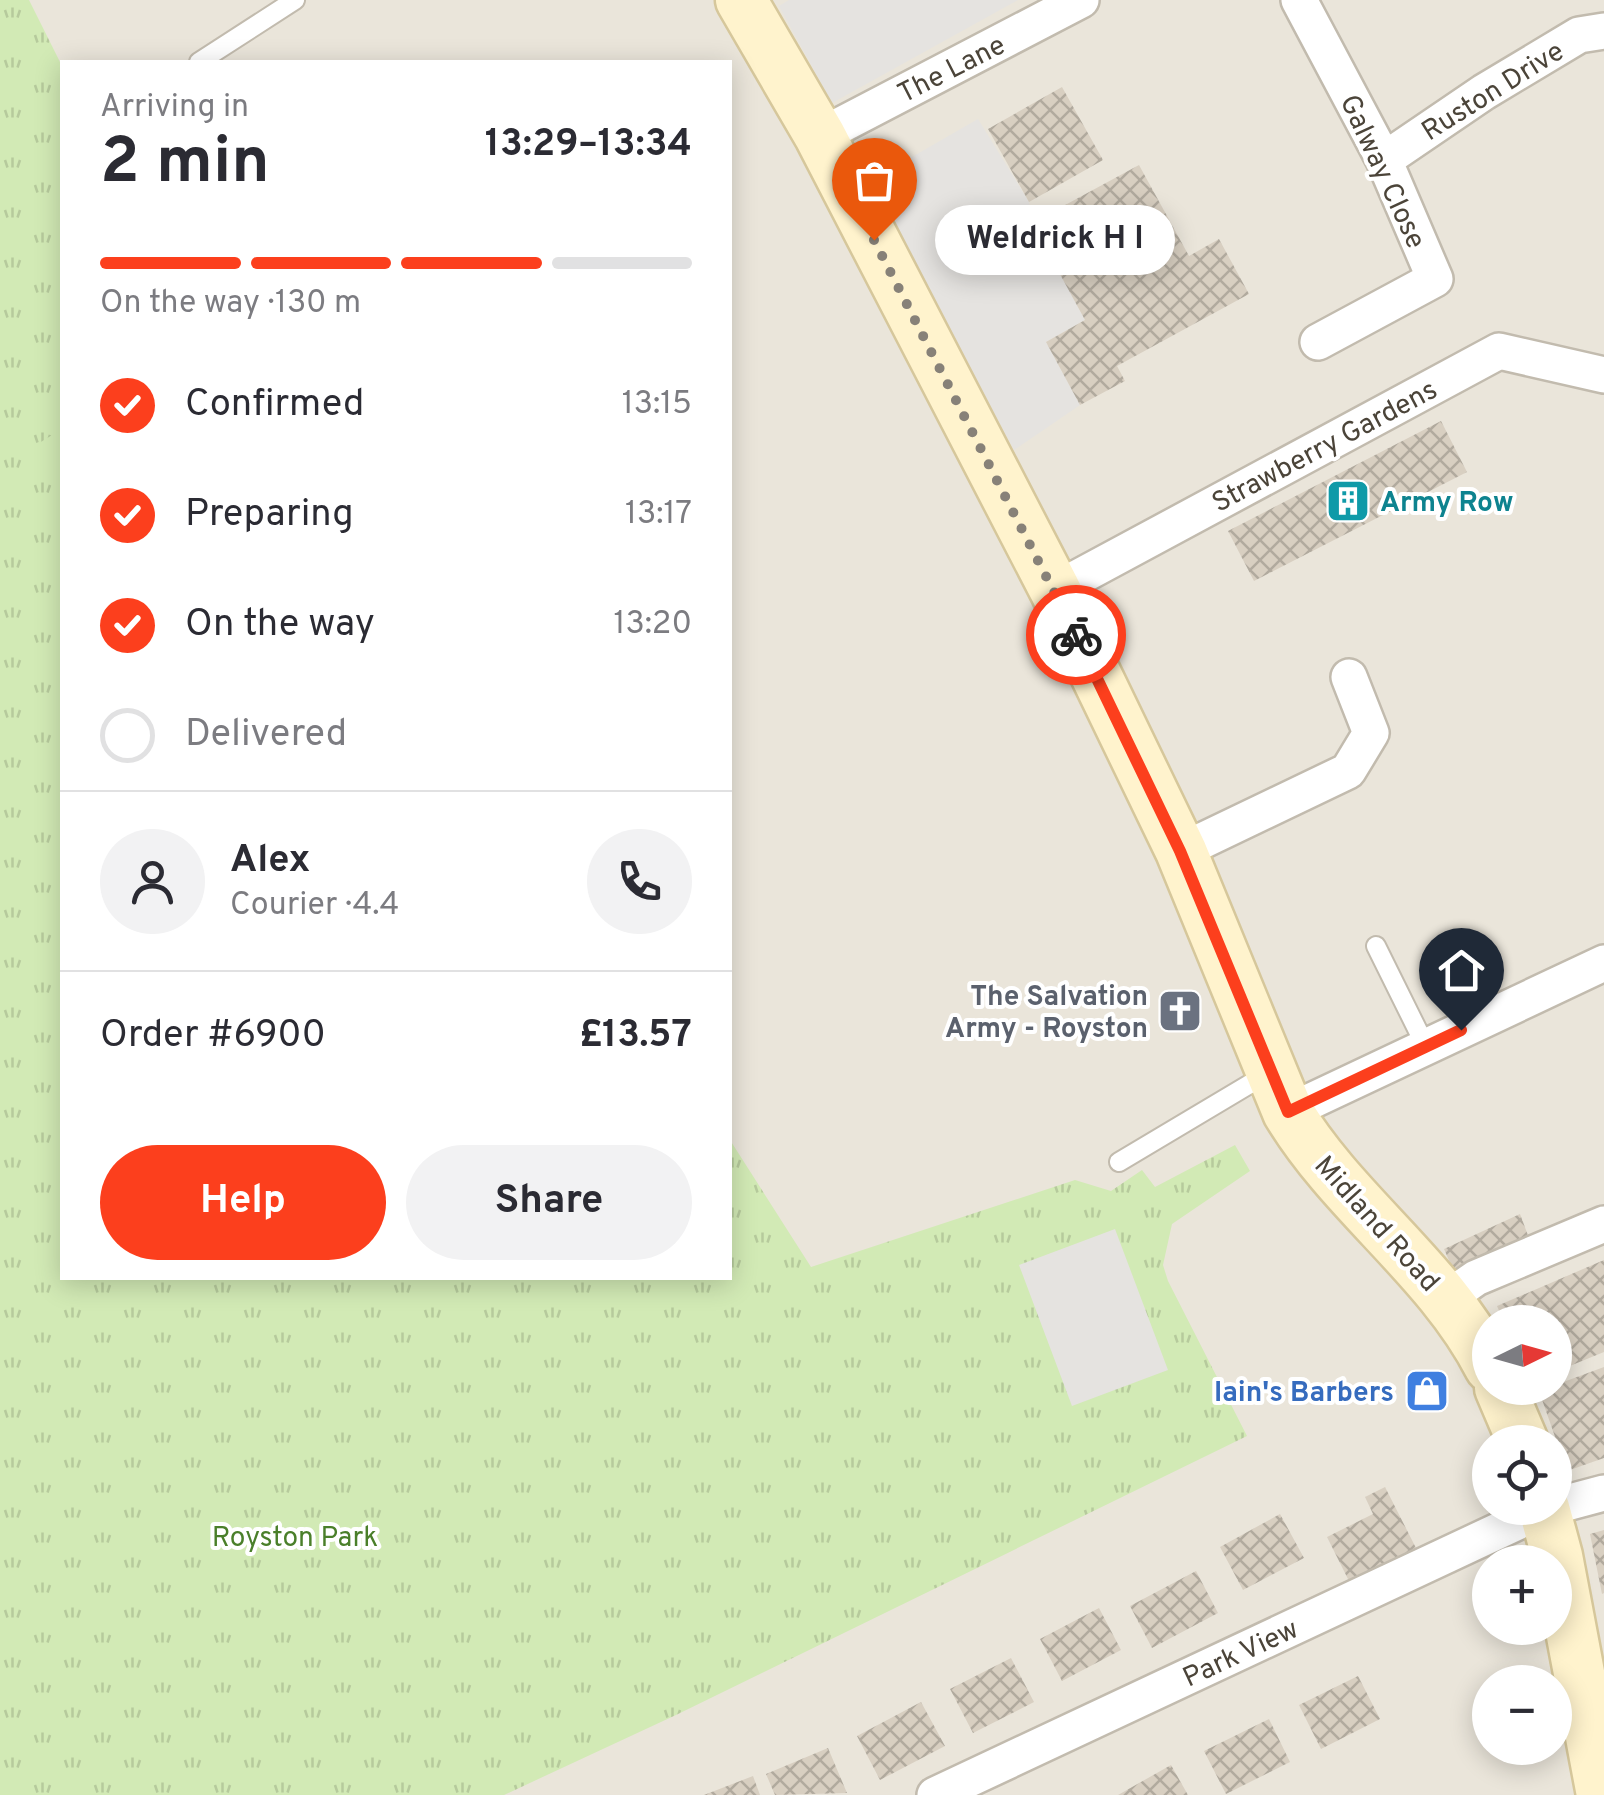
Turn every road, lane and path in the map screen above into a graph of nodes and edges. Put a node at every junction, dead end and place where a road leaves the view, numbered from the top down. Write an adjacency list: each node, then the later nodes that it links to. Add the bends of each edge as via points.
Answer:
1 (295, 0): 6 (lane)
2 (741, 0): 7 (main road, Midland Road)
3 (1298, 0): 8 (street, Galway Close)
4 (1071, 2): 7 (street, The Lane)
5 (1604, 32): 8 (street, Ruston Drive, via 1579,35)
6 (203, 60)
7 (820, 136): 11 (main road, Midland Road)
8 (1384, 160): 9 (street, Galway Close, via 1435,279)
9 (1318, 342)
10 (1604, 375): 11 (street, Strawberry Gardens, via 1499,351)
11 (1055, 590): 13 (main road, Midland Road)
12 (1349, 677): 13 (street, via 1371,733 1348,771)
13 (1180, 851): 17 (main road, Midland Road)
14 (1376, 946): 16 (lane)
15 (1604, 962): 16 (street)
16 (1426, 1047): 17 (street)
17 (1279, 1092): 18 (lane); 20 (main road, Midland Road, via 1309,1146)
18 (1119, 1162)
19 (1604, 1224): 20 (street, via 1476,1278)
20 (1446, 1299): 21 (main road, Midland Road)
21 (1472, 1339)
22 (1604, 1493): 23 (street)
23 (1572, 1501)
24 (1509, 1525): 27 (street, Park View)
25 (1549, 1525): 26 (main road)
26 (1602, 1781)
27 (935, 1795)

